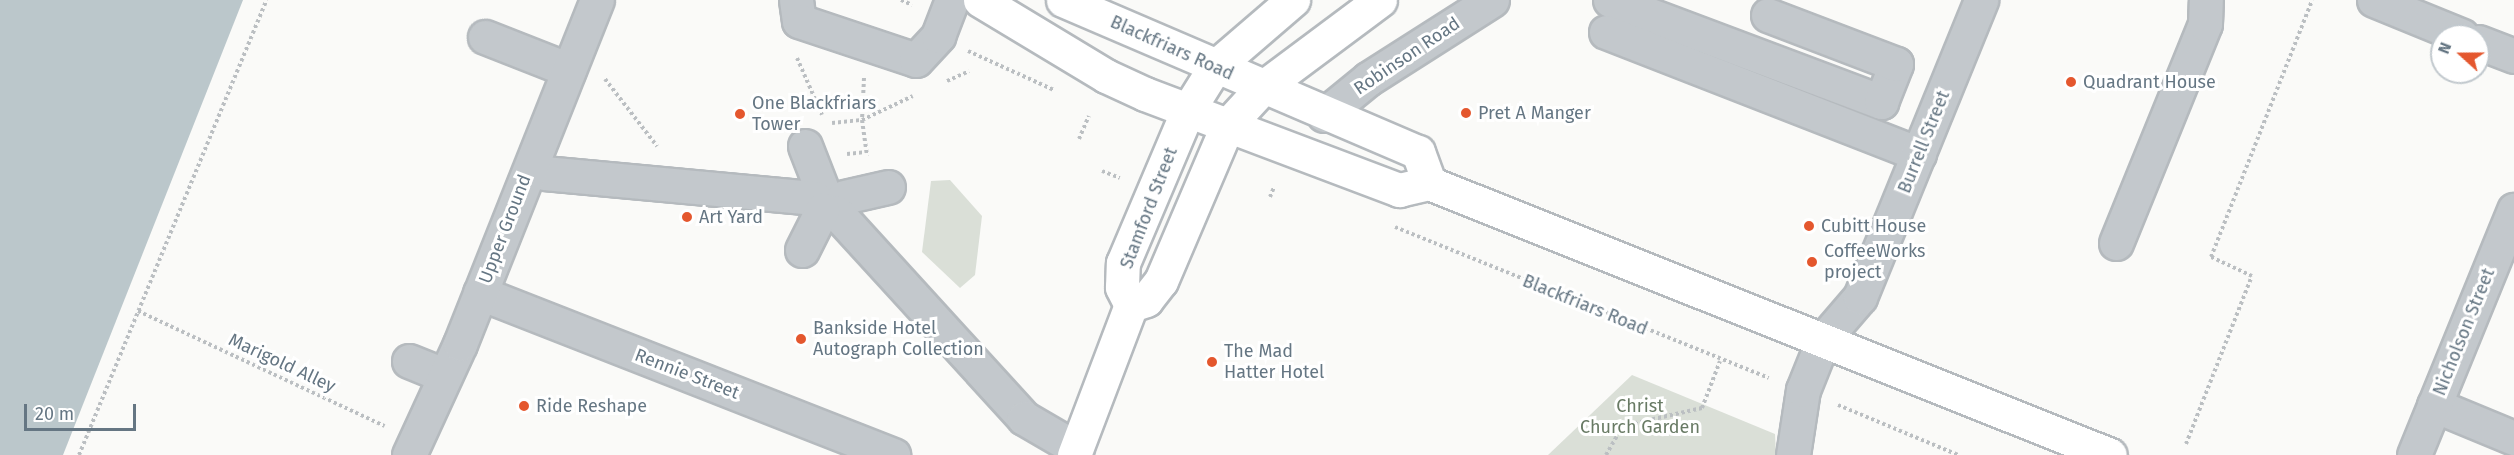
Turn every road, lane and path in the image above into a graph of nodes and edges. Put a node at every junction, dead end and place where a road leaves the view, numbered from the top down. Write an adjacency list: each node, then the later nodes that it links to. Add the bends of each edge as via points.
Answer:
1 (267, 0): 47 (path)
2 (597, 0): 21 (street, Upper Ground)
3 (796, 0): 4 (street, via 794,9 799,21 916,60 938,36)
4 (952, 0)
5 (980, 0): 24 (main road, via 1106,76)
6 (1063, 0): 22 (main road, Blackfriars Road)
7 (1293, 0): 22 (main road, Stamford Street)
8 (1380, 0): 23 (main road, Stamford Street)
9 (1492, 0): 25 (street, Robinson Road, via 1368,80)
10 (1981, 0): 31 (street, Burrell Street)
11 (2206, 0): 43 (street, via 2205,24)
12 (2312, 0): 55 (path, via 2211,257 2252,276)
13 (2374, 0): 16 (street)
14 (1768, 15): 15 (street, via 1896,64 1881,102 1740,47)
15 (1608, 16): 31 (street)
16 (2433, 24)
17 (485, 37): 21 (street)
18 (2490, 47): 20 (street)
19 (794, 52): 27 (path, via 826,124)
20 (2514, 56)
21 (574, 58): 36 (path); 45 (street, Upper Ground)
22 (1215, 67): 23 (main road, Blackfriars Road); 24 (main road, Stamford Street)
23 (1262, 88): 25 (main road, Blackfriars Road); 28 (main road, Stamford Street)
24 (1188, 110): 28 (main road); 46 (main road, Stamford Street, via 1123,263 1122,287)
25 (1324, 115): 35 (main road, Blackfriars Road, via 1418,152)
26 (1089, 116): 29 (path)
27 (862, 120)
28 (1227, 126): 35 (main road, via 1399,190); 46 (main road, Stamford Street, via 1161,281 1146,300)
29 (1079, 139)
30 (806, 146): 40 (street)
31 (1918, 154): 48 (street, Burrell Street, via 1860,297)
32 (1102, 171): 34 (path)
33 (544, 173): 36 (street)
34 (1121, 178)
35 (1429, 183): 48 (main road)
36 (686, 184): 40 (street)
37 (888, 187): 40 (street)
38 (1274, 187): 39 (path)
39 (1270, 197)
40 (828, 201): 44 (street); 57 (street, via 1024,418)
41 (2514, 210): 53 (street, Nicholson Street)
42 (1385, 223): 50 (path, Blackfriars Road)
43 (2116, 243)
44 (802, 250)
45 (480, 293): 51 (street, Upper Ground); 59 (street, Rennie Street)
46 (1131, 305): 57 (main road)
47 (138, 311): 56 (path, Marigold Alley); 58 (path)
48 (1823, 340): 52 (street, Burrell Street); 63 (main road)
49 (409, 361): 51 (street)
50 (1720, 361): 52 (path, Blackfriars Road); 60 (path, via 1702,408 1623,426)
51 (443, 375): 56 (street, Upper Ground)
52 (1803, 390): 61 (street, Burrell Street); 62 (path, Blackfriars Road)
53 (2434, 405): 54 (street); 64 (street, Nicholson Street)
54 (2514, 438)
55 (2186, 444)
56 (412, 447)
57 (1075, 452)
58 (79, 455)
59 (893, 455)
60 (1606, 455)
61 (1793, 455)
62 (1958, 455)
63 (2110, 455)
64 (2414, 455)

